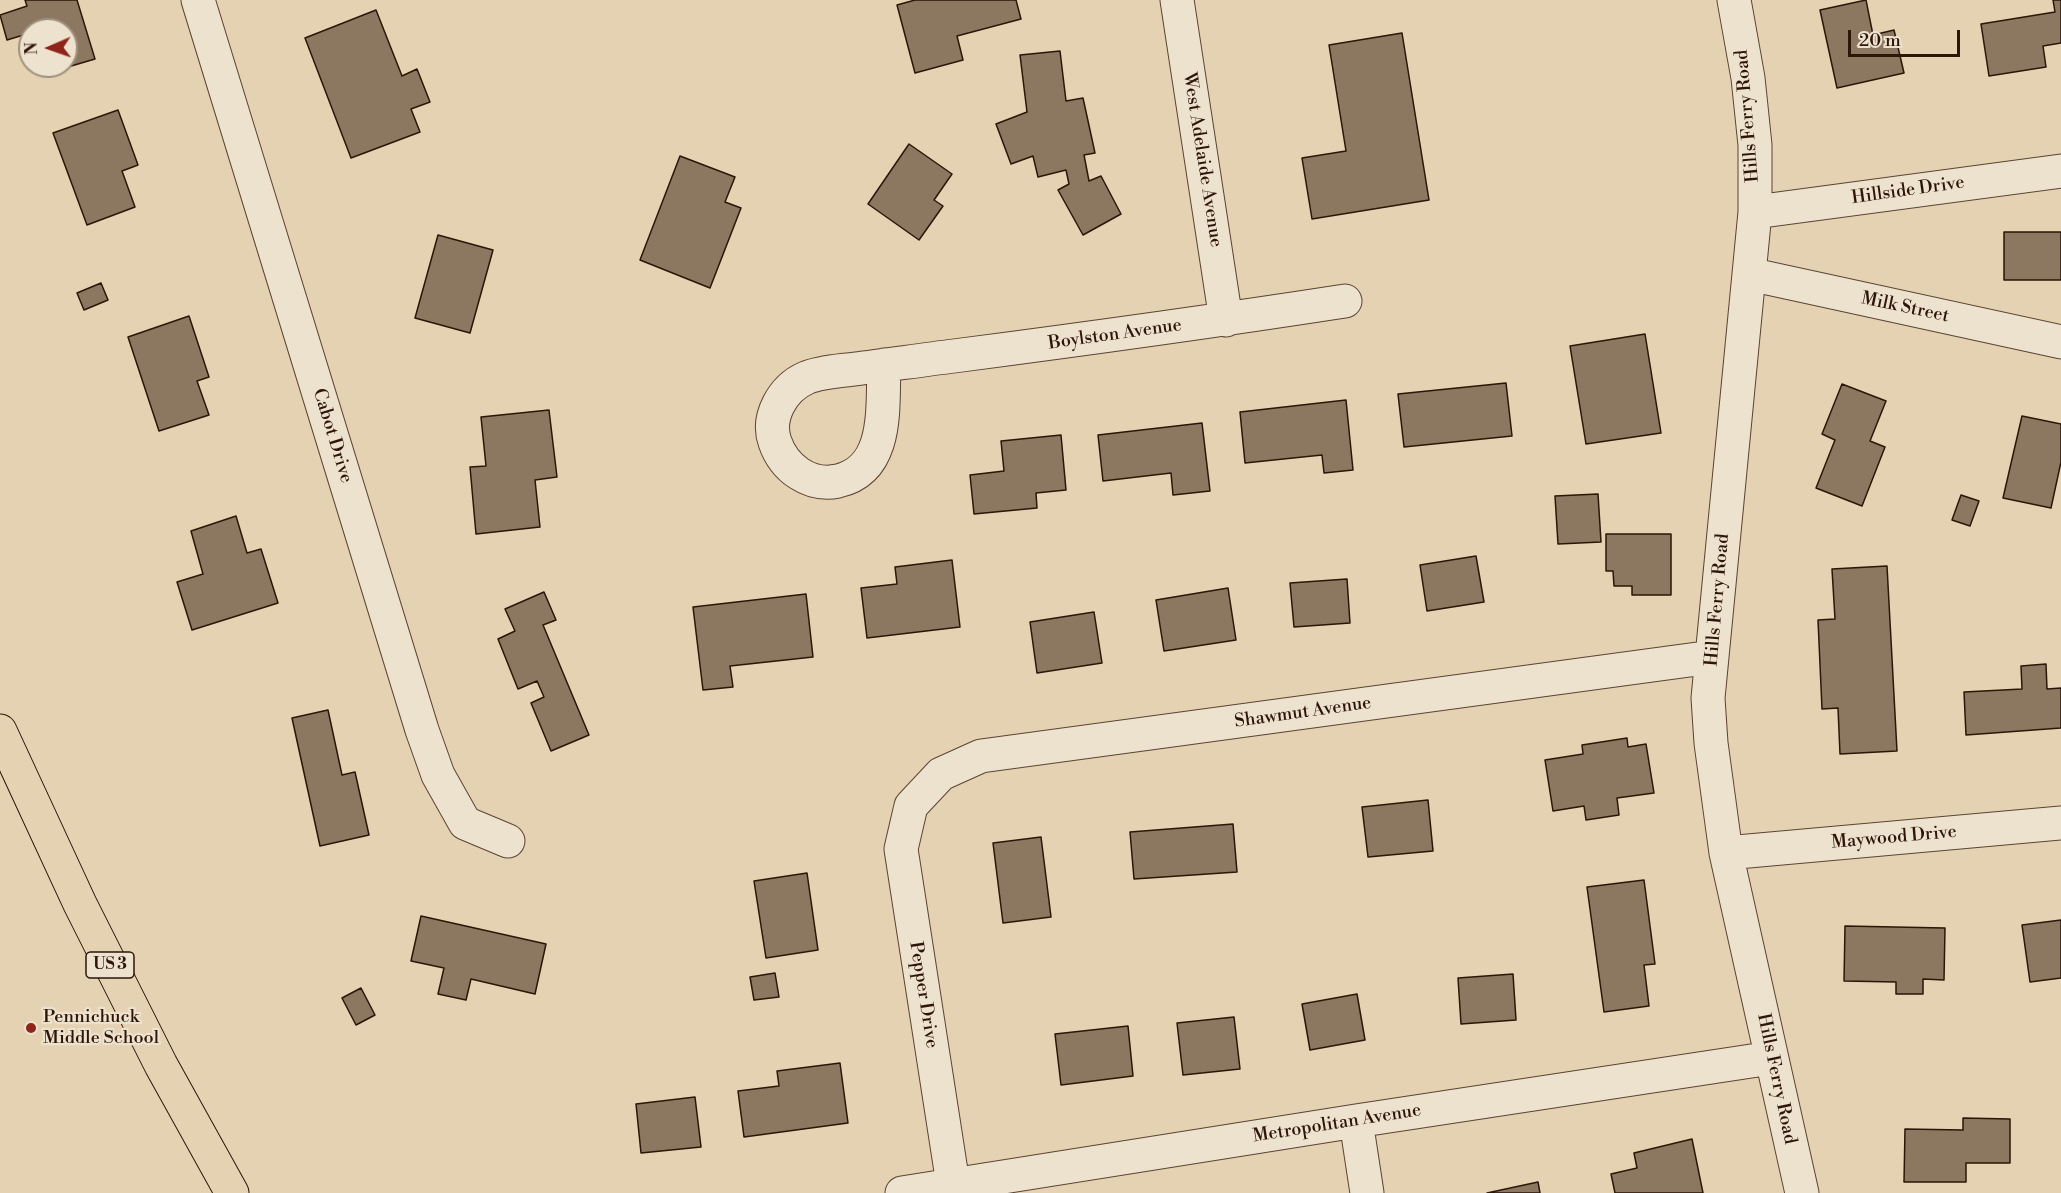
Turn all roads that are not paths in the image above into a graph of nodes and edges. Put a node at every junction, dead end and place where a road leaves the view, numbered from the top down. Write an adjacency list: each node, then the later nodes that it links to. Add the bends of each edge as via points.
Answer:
1 (198, 0): 15 (street, Cabot Drive, via 438,775 465,823)
2 (1177, 0): 8 (street, West Adelaide Avenue)
3 (1734, 0): 5 (street, Hills Ferry Road, via 1755,144)
4 (2061, 171): 5 (street, Hillside Drive)
5 (1755, 212): 6 (street, Hills Ferry Road)
6 (1749, 274): 9 (street, Milk Street); 11 (street, Hills Ferry Road)
7 (1345, 301): 8 (street, Boylston Avenue)
8 (1226, 320): 10 (street, Boylston Avenue)
9 (2061, 342)
10 (885, 365)
11 (1712, 657): 13 (street, Shawmut Avenue, via 981,756 941,774); 16 (street, Hills Ferry Road, via 1708,698 1711,743)
12 (0, 731): 20 (main road, US 3, via 80,904 161,1065)
13 (911, 806): 19 (street, Pepper Drive, via 901,849)
14 (2061, 823): 16 (street, Maywood Drive)
15 (508, 841)
16 (1726, 853): 17 (street, Hills Ferry Road)
17 (1771, 1058): 18 (street, Metropolitan Avenue); 23 (street, Hills Ferry Road)
18 (1356, 1121): 19 (street, Metropolitan Avenue); 22 (street)
19 (953, 1184): 21 (street, Metropolitan Avenue)
20 (232, 1193)
21 (902, 1193)
22 (1366, 1193)
23 (1802, 1193)

